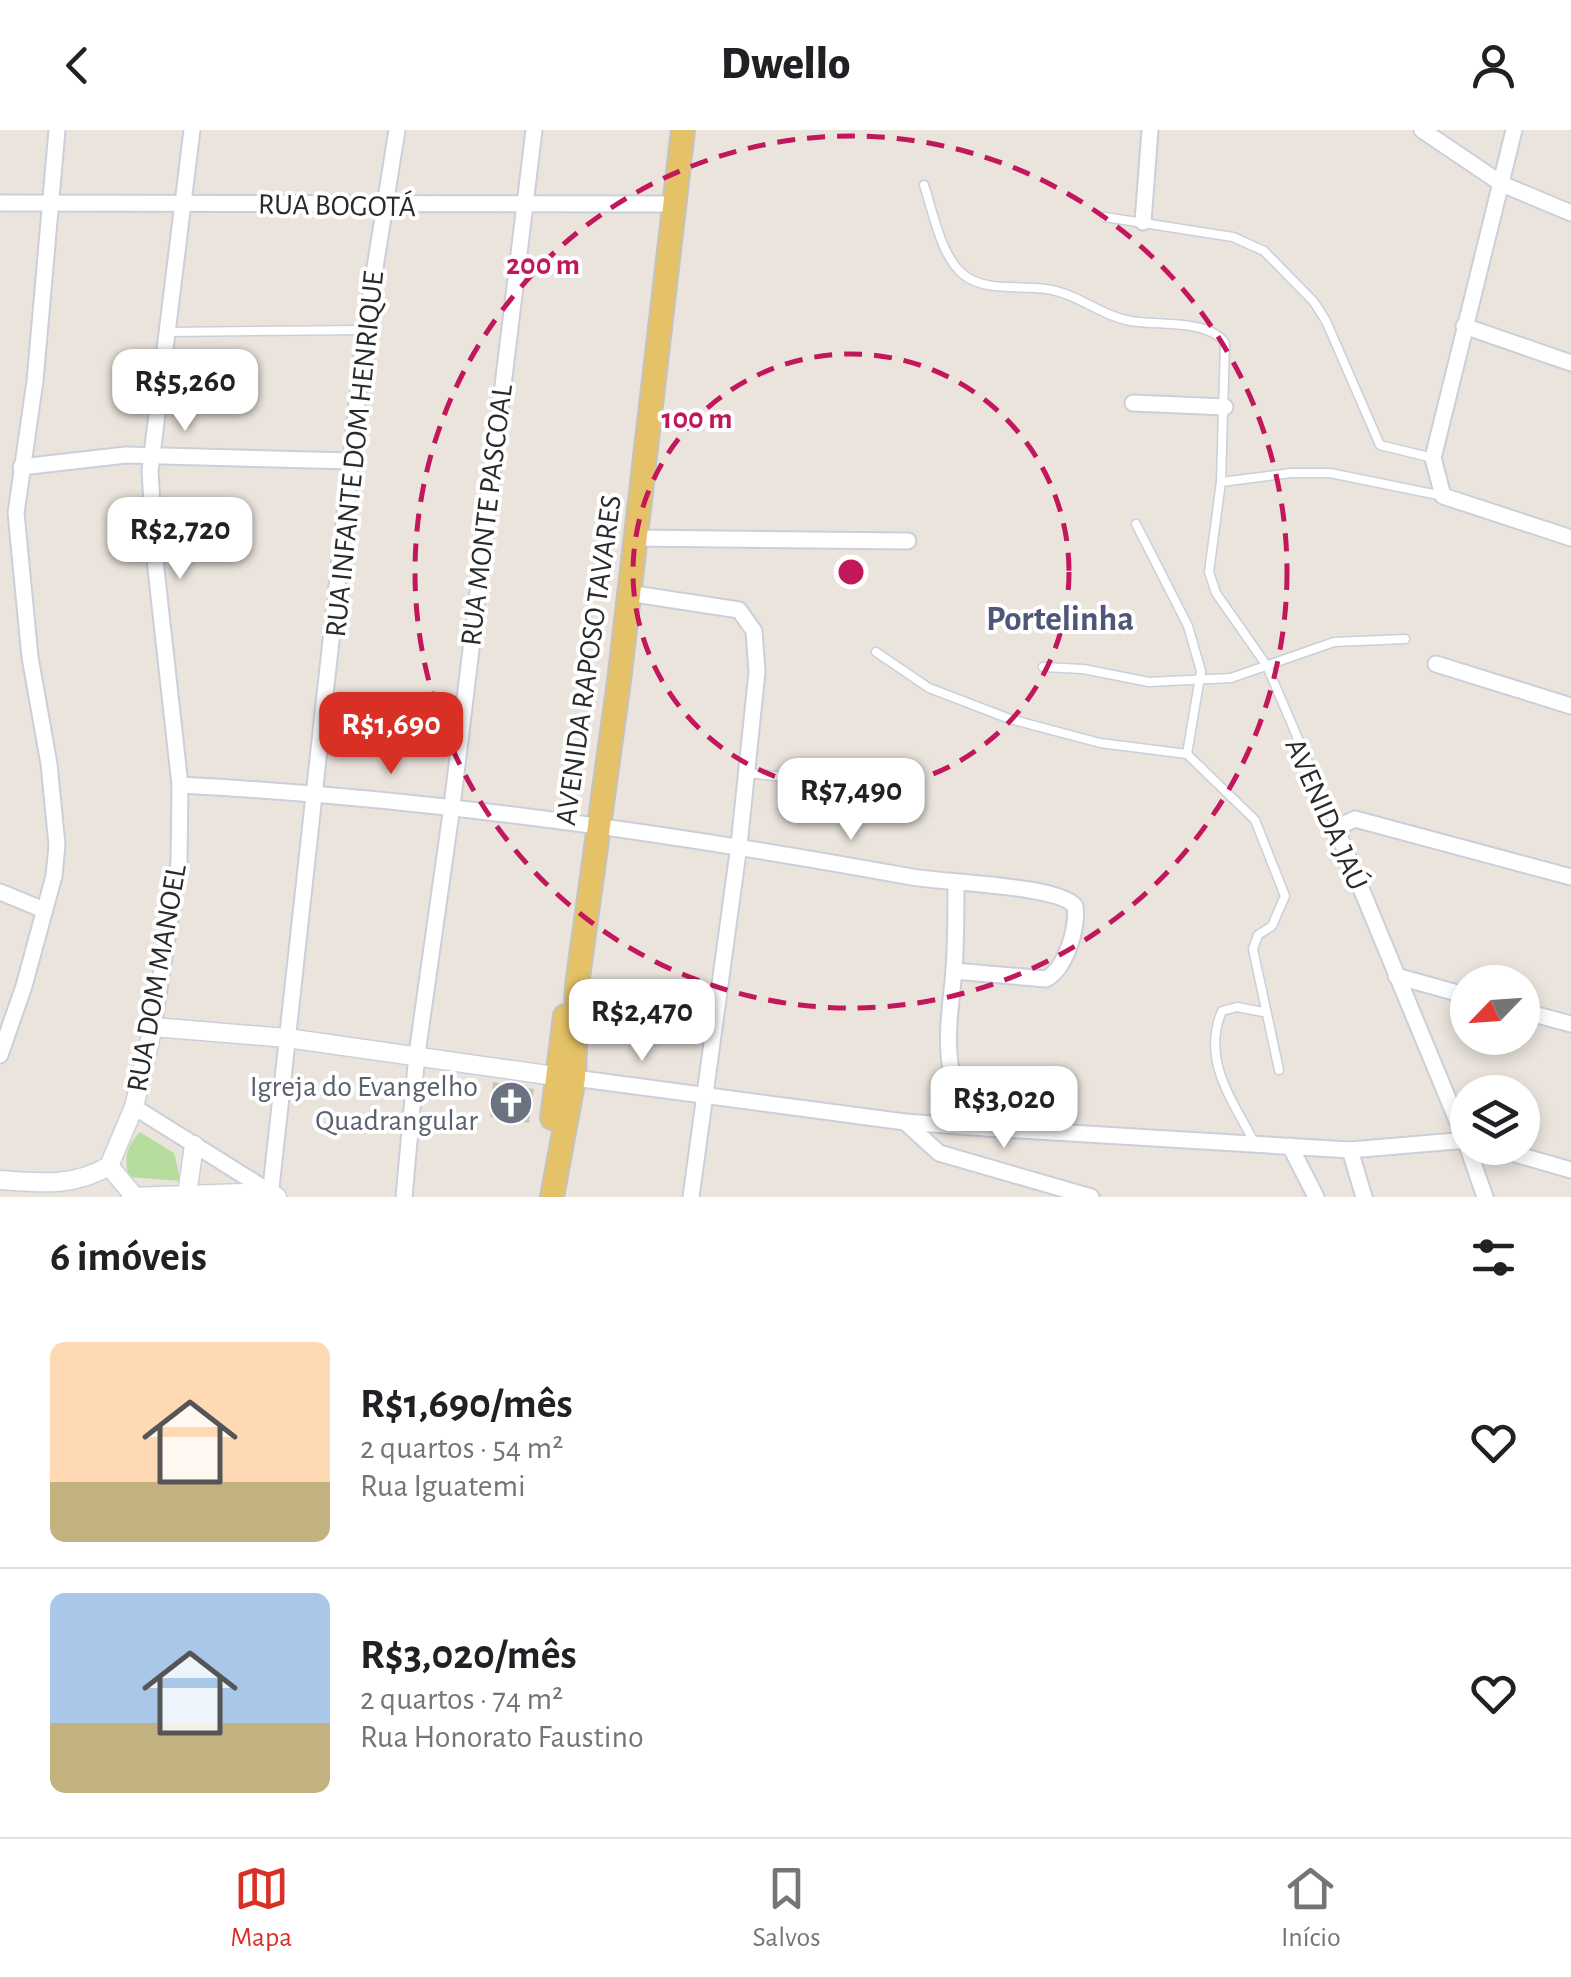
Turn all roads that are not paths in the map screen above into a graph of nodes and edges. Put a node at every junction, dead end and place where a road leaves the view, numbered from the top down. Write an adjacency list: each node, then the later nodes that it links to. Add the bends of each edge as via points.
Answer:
1 (57, 130): 13 (street)
2 (192, 130): 11 (street, RUA DOM MANOEL)
3 (396, 130): 15 (street, RUA INFANTE DOM HENRIQUE)
4 (534, 130): 16 (street, RUA MONTE PASCOAL)
5 (683, 130): 14 (main road, AVENIDA RAPOSO TAVARES)
6 (1150, 130): 19 (street)
7 (1422, 130): 9 (street)
8 (1514, 130): 9 (street)
9 (1502, 184): 17 (street); 20 (street)
10 (924, 185): 25 (lane, AVENIDA JAÚ, via 952,260 969,279 1047,289 1127,321 1221,337)
11 (186, 202): 13 (street, RUA BOGOTÁ); 15 (street, RUA BOGOTÁ); 22 (street, RUA DOM MANOEL)
12 (0, 203): 13 (street, RUA BOGOTÁ)
13 (49, 203): 29 (street)
14 (675, 204): 16 (street, RUA BOGOTÁ); 33 (main road, AVENIDA RAPOSO TAVARES)
15 (384, 206): 16 (street, RUA BOGOTÁ); 21 (street, RUA INFANTE DOM HENRIQUE)
16 (525, 208): 49 (street, RUA MONTE PASCOAL)
17 (1571, 213)
18 (1105, 217): 19 (lane)
19 (1143, 222): 27 (lane, via 1233,237 1264,251 1326,321 1380,445)
20 (1464, 326): 23 (street); 27 (street)
21 (365, 330): 22 (lane); 28 (street, RUA INFANTE DOM HENRIQUE)
22 (167, 332): 26 (street, RUA DOM MANOEL)
23 (1571, 363)
24 (1133, 403): 25 (street)
25 (1225, 407): 30 (lane, AVENIDA JAÚ)
26 (152, 456): 28 (street); 29 (street); 47 (street, RUA DOM MANOEL, via 156,570)
27 (1433, 458): 31 (street)
28 (351, 461): 48 (street, RUA INFANTE DOM HENRIQUE)
29 (21, 466): 56 (street, via 16,513 57,845)
30 (1221, 482): 31 (lane, via 1330,473); 40 (lane, AVENIDA JAÚ, via 1209,572)
31 (1441, 488): 34 (street)
32 (1136, 524): 42 (lane, via 1188,626)
33 (635, 538): 35 (street); 36 (main road, AVENIDA RAPOSO TAVARES)
34 (1571, 538)
35 (908, 541)
36 (628, 593): 46 (street, via 739,610 754,631); 50 (main road, AVENIDA RAPOSO TAVARES)
37 (1404, 639): 40 (lane, via 1334,642)
38 (876, 652): 44 (lane, via 929,688 1010,719 1100,743)
39 (1436, 664): 43 (street)
40 (1266, 666): 42 (lane); 51 (lane, AVENIDA JAÚ)
41 (1042, 667): 42 (lane, via 1150,682)
42 (1199, 680): 44 (lane)
43 (1571, 706)
44 (1187, 754): 60 (lane, via 1255,820 1285,896 1254,948)
45 (860, 771): 46 (lane, via 808,779)
46 (745, 774): 52 (street)
47 (180, 785): 48 (street); 63 (street, RUA DOM MANOEL, via 178,862)
48 (317, 792): 49 (street); 64 (street, RUA INFANTE DOM HENRIQUE)
49 (452, 806): 50 (street); 65 (street, RUA MONTE PASCOAL)
50 (595, 828): 52 (street); 68 (main road, AVENIDA RAPOSO TAVARES, via 577,985 566,1011)
51 (1336, 828): 53 (street, via 1355,819); 58 (street, AVENIDA JAÚ)
52 (739, 845): 54 (street); 69 (street)
53 (1571, 876)
54 (956, 884): 57 (street); 57 (street, via 1056,894 1070,900 1076,915 1062,966 1046,979)
55 (0, 892): 56 (street)
56 (44, 910): 66 (street)
57 (954, 971): 73 (street, via 950,1080)
58 (1396, 976): 59 (street); 70 (street, AVENIDA JAÚ)
59 (1450, 991)
60 (1263, 1012): 67 (lane); 74 (lane, via 1222,1010 1213,1045 1218,1076)
61 (1540, 1016): 62 (street)
62 (1571, 1024)
63 (153, 1027): 64 (street); 71 (street, RUA DOM MANOEL)
64 (286, 1038): 65 (street); 85 (street, RUA INFANTE DOM HENRIQUE)
65 (416, 1054): 68 (street); 87 (street, RUA MONTE PASCOAL)
66 (0, 1055)
67 (1279, 1070)
68 (566, 1078): 69 (street); 88 (main road, AVENIDA RAPOSO TAVARES, via 552,1123 560,1144)
69 (705, 1094): 72 (street); 89 (street)
70 (1450, 1103)
71 (134, 1107): 76 (street); 81 (street, RUA DOM MANOEL)
72 (905, 1122): 73 (street); 90 (street, via 939,1153)
73 (986, 1128): 74 (street)
74 (1255, 1144): 77 (street)
75 (1450, 1144): 78 (street)
76 (194, 1145): 84 (street); 85 (street)
77 (1290, 1146): 78 (street); 91 (street)
78 (1350, 1150): 92 (street)
79 (1540, 1161): 82 (street)
80 (1475, 1165): 93 (street, AVENIDA JAÚ)
81 (109, 1166): 83 (street, via 84,1180 54,1184); 86 (street)
82 (1571, 1170)
83 (0, 1180)
84 (187, 1195): 85 (street); 86 (street)
85 (272, 1195)
86 (133, 1197)
87 (404, 1197)
88 (552, 1197)
89 (690, 1197)
90 (1091, 1197)
91 (1316, 1197)
92 (1364, 1197)
93 (1486, 1197)

